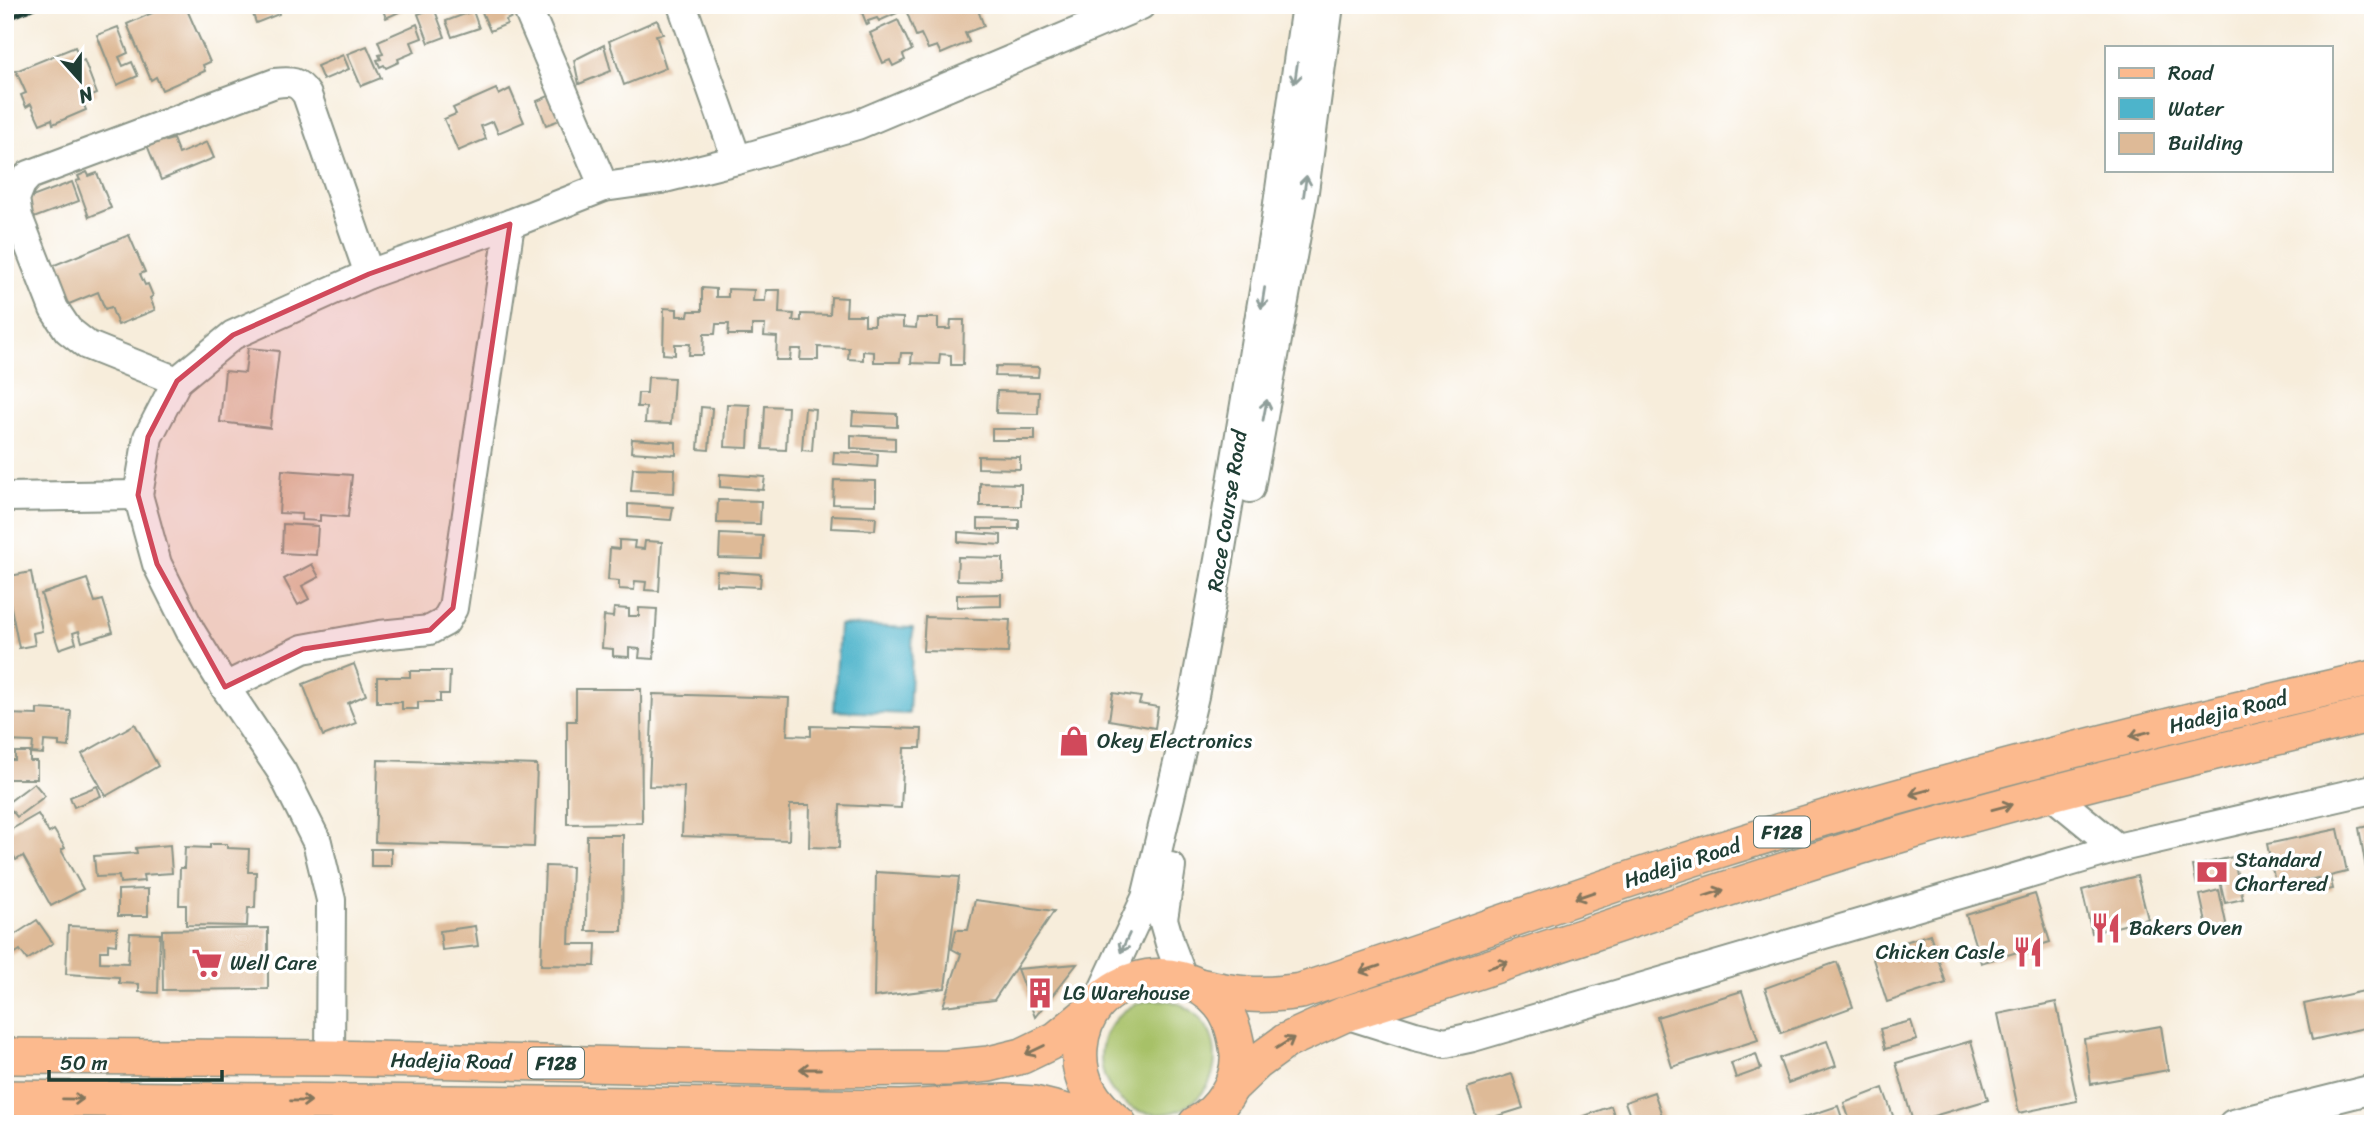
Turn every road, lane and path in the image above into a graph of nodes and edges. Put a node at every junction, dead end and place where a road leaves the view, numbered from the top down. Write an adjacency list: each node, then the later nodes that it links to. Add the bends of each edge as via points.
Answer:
1 (526, 5): 7 (street)
2 (682, 5): 6 (street)
3 (1141, 5): 6 (street, via 857,125)
4 (1306, 5): 20 (street, Race Course Road, one-way to 20, via 1275,225 1194,696 1146,898)
5 (1329, 5): 19 (street, Race Course Road, one-way to 5, via 1171,947 1163,919 1165,898 1278,338)
6 (737, 160): 7 (street, via 661,179)
7 (604, 187): 8 (street)
8 (510, 224): 9 (street); 14 (street, via 453,608 445,622 430,630 303,649)
9 (369, 274): 10 (street, via 233,335); 10 (street, via 307,95 301,85 290,81 29,175 15,199 18,217 54,309 68,330 87,345)
10 (177, 381): 11 (street, via 148,436)
11 (138, 495): 12 (street); 14 (street, via 157,564)
12 (5, 497)
13 (2373, 678): 19 (main road, Hadejia Road / F128, one-way to 19, via 2082,748 1716,851 1301,992 1237,995)
14 (225, 687): 23 (street, via 282,772 317,842 331,900)
15 (2373, 714): 17 (main road, Hadejia Road / F128)
16 (2373, 789): 18 (street)
17 (2051, 794): 18 (street); 21 (main road, Hadejia Road / F128, one-way to 17, via 1875,842)
18 (2117, 848): 21 (street, via 1473,1037 1445,1043)
19 (1191, 983): 20 (main road, F128, via 1156,975 1134,979 1114,988); 24 (main road, via 1221,1004 1234,1029 1238,1058)
20 (1094, 1007): 23 (main road, Hadejia Road / F128, one-way to 23, via 1058,1039 1022,1056 947,1068); 29 (main road, via 1080,1035 1078,1062 1085,1087 1099,1109)
21 (1345, 1014): 24 (main road, Hadejia Road / F128, one-way to 21, via 1286,1041)
22 (5, 1056): 23 (main road, Hadejia Road / F128)
23 (330, 1058)
24 (1232, 1086): 28 (main road, F128)
25 (2373, 1089): 30 (street)
26 (5, 1098): 27 (main road, Hadejia Road / F128, one-way to 27, via 902,1108)
27 (990, 1114): 29 (main road, Hadejia Road / F128, via 1034,1104)
28 (1201, 1122)
29 (1118, 1124)
30 (2233, 1124)

